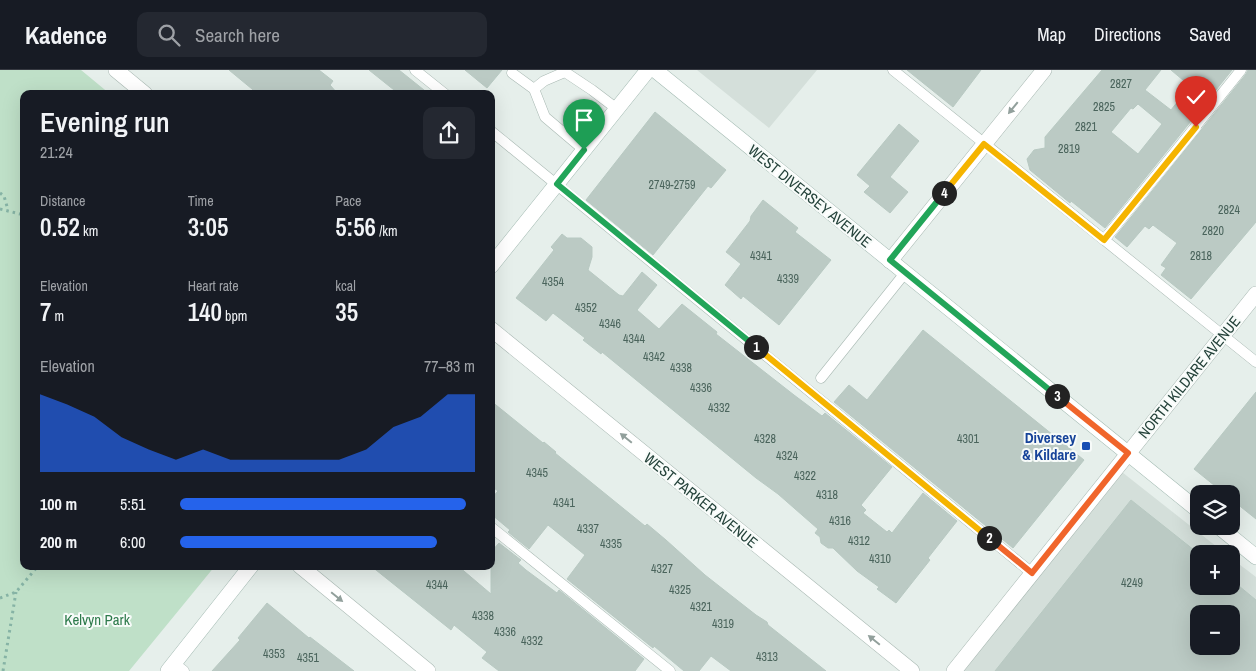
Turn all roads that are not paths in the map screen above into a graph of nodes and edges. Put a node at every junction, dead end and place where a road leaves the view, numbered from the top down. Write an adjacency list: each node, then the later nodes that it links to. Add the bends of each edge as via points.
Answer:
1 (116, 70): 10 (street)
2 (415, 70): 11 (lane)
3 (648, 70): 12 (street)
4 (654, 70): 18 (street, WEST DIVERSEY AVENUE)
5 (893, 70): 14 (lane)
6 (1044, 70): 14 (street, one-way to 14)
7 (1241, 70): 17 (lane)
8 (512, 73): 9 (lane)
9 (534, 89): 12 (lane, via 565,72); 15 (lane, via 545,117)
10 (140, 90)
11 (440, 90)
12 (616, 109): 15 (street)
13 (495, 134): 16 (lane)
14 (984, 144): 17 (lane); 18 (street)
15 (584, 150): 16 (street)
16 (557, 184): 19 (street); 33 (lane)
17 (1104, 240): 23 (lane)
18 (890, 260): 20 (street, WEST DIVERSEY AVENUE)
19 (495, 261)
20 (905, 273): 25 (lane); 26 (street, WEST DIVERSEY AVENUE)
21 (1256, 294): 23 (street, NORTH KILDARE AVENUE)
22 (495, 332): 37 (street, WEST PARKER AVENUE, one-way to 22)
23 (1223, 336): 24 (lane); 26 (street, NORTH KILDARE AVENUE)
24 (1256, 362)
25 (821, 378)
26 (1128, 453): 27 (street, WEST DIVERSEY AVENUE); 33 (street, NORTH KILDARE AVENUE)
27 (1190, 504)
28 (495, 530): 36 (lane)
29 (1229, 535): 30 (street)
30 (1256, 557)
31 (248, 570): 34 (street)
32 (305, 570): 35 (street, one-way to 35)
33 (1032, 573): 38 (street, NORTH KILDARE AVENUE)
34 (175, 668)
35 (428, 671)
36 (670, 671)
37 (912, 671)
38 (954, 671)

